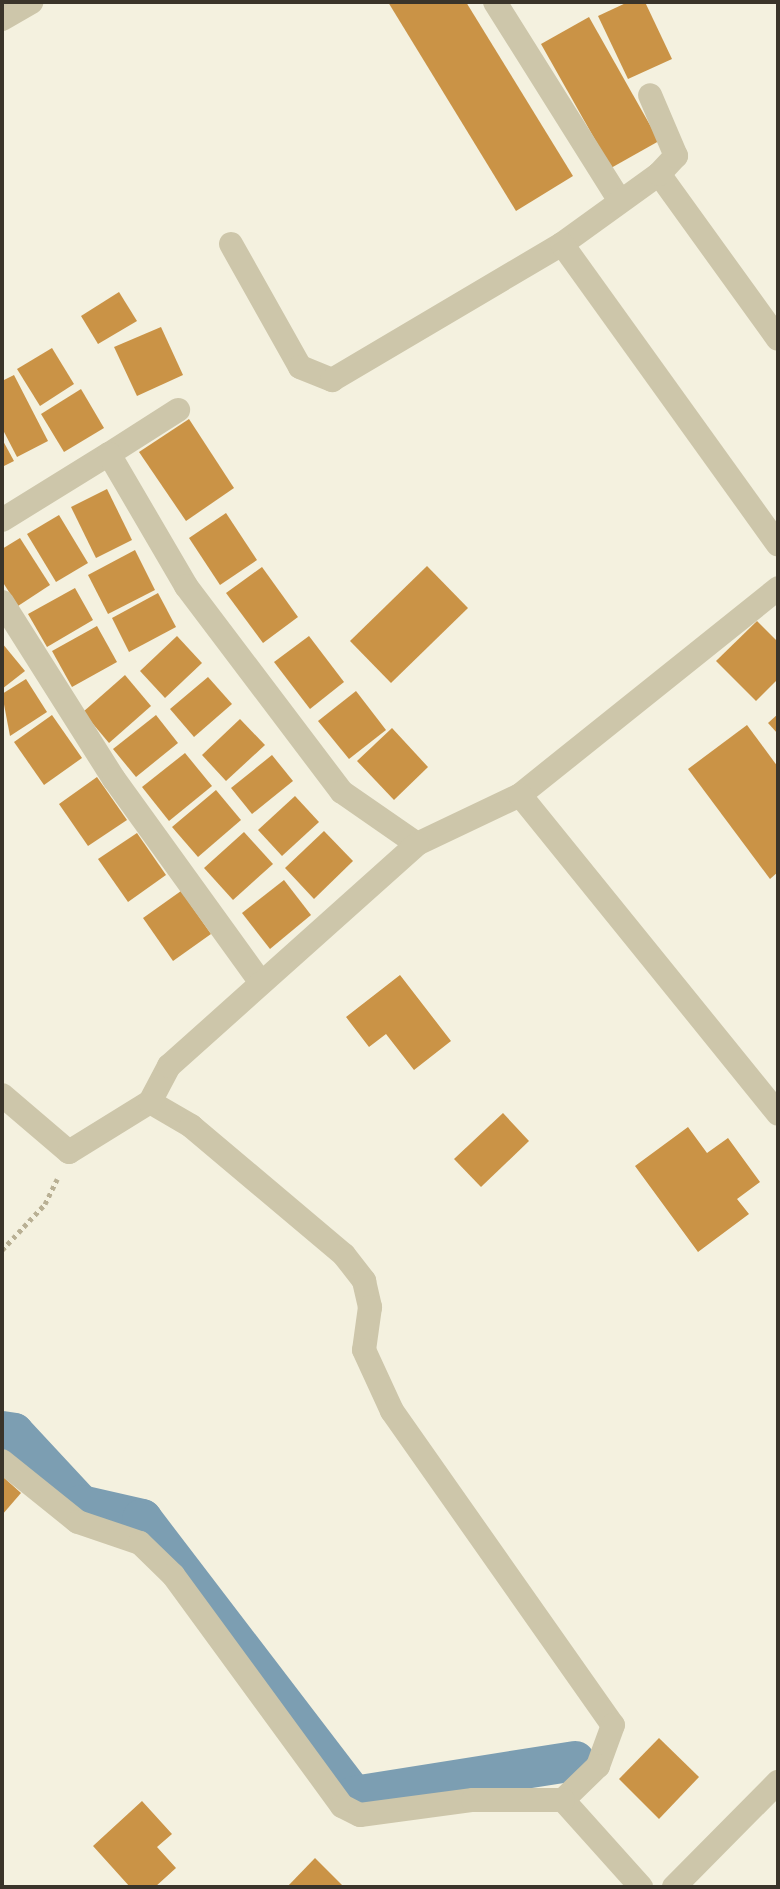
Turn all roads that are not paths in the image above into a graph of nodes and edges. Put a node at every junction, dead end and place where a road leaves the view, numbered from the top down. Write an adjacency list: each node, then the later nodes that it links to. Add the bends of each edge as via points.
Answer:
1 (31, 2): 3 (street)
2 (495, 2): 6 (street)
3 (2, 19)
4 (650, 95): 5 (street, via 676,156)
5 (659, 174): 6 (street); 9 (street)
6 (619, 200): 8 (street)
7 (231, 244): 8 (street, via 300,367 332,380)
8 (562, 244): 13 (street)
9 (778, 339)
10 (178, 410): 11 (street)
11 (109, 454): 12 (street); 17 (street, via 186,586 342,792)
12 (2, 520)
13 (778, 545)
14 (778, 588): 16 (street)
15 (2, 602): 18 (street, via 114,779)
16 (520, 795): 17 (street); 21 (street)
17 (417, 844): 18 (street)
18 (261, 983): 20 (street, via 169,1066)
19 (2, 1095): 20 (street, via 69,1152)
20 (150, 1102): 24 (street, via 191,1126 344,1255 364,1281 370,1307 364,1350 392,1411 613,1725 598,1766)
21 (778, 1114)
22 (2, 1461): 24 (street, via 78,1522 140,1543 173,1575 342,1806 360,1815 473,1800)
23 (778, 1782): 26 (street)
24 (563, 1800): 25 (street)
25 (641, 1887)
26 (674, 1887)

